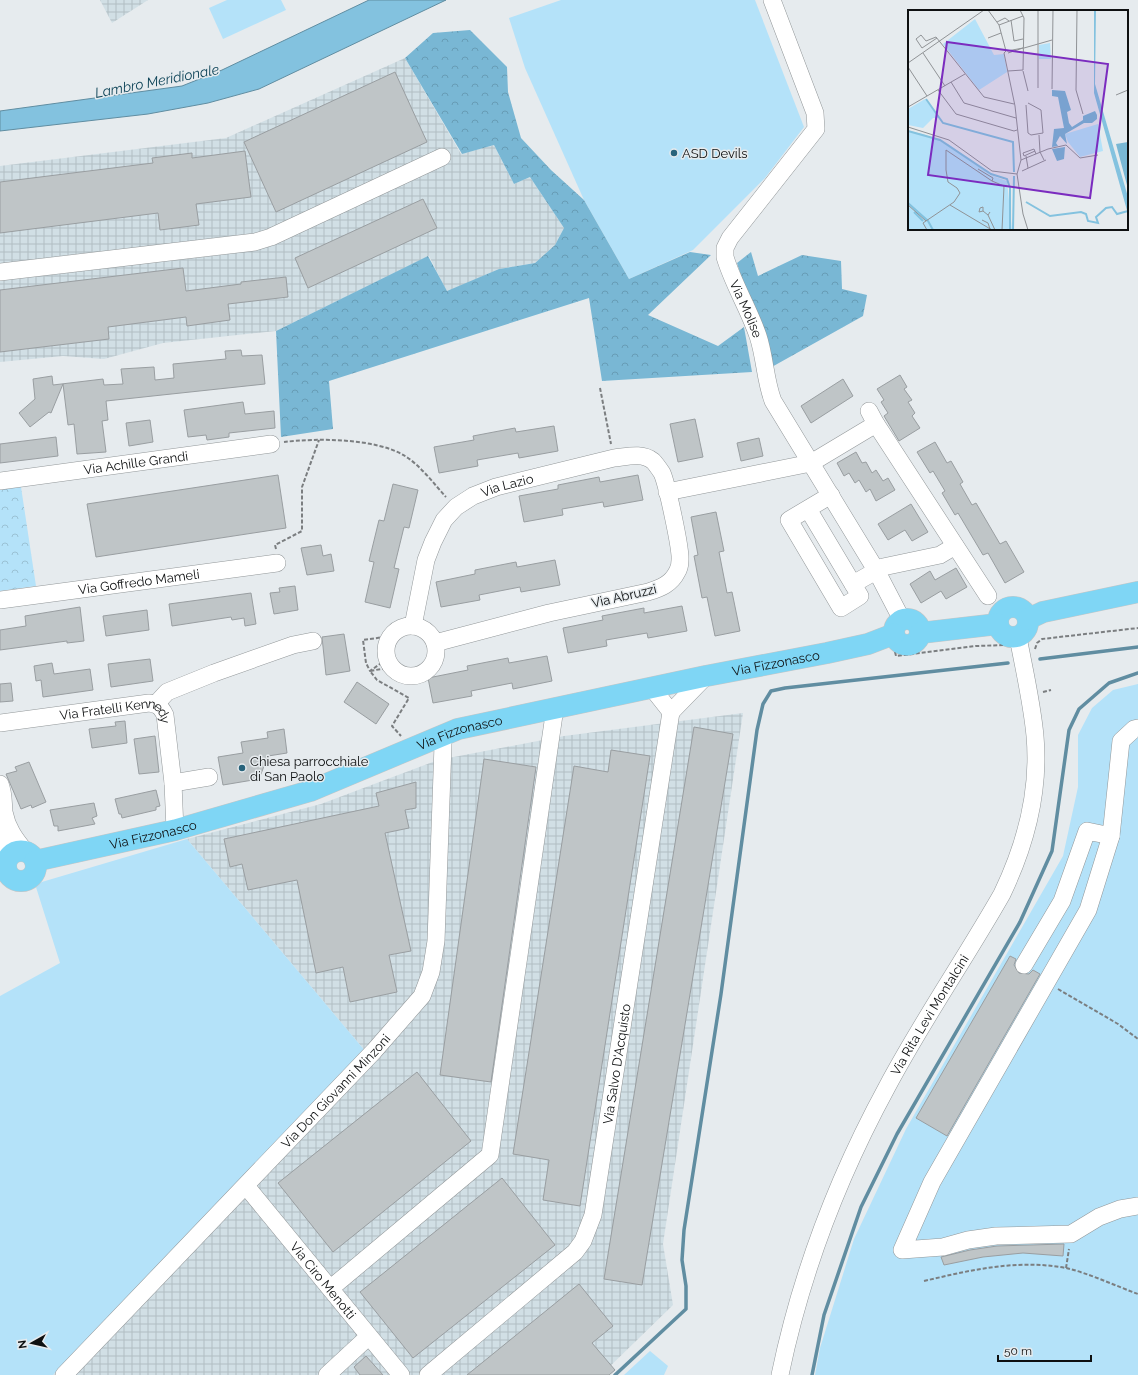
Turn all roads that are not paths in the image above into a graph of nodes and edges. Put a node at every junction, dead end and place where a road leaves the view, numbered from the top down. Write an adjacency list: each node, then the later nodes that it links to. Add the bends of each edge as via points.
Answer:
1 (772, 0): 5 (street, Via Molise, via 815,113 816,129 730,238 725,248 725,256 759,338 768,389)
2 (442, 156): 3 (street, via 271,237 255,242)
3 (0, 272)
4 (271, 444): 6 (street, Via Achille Grandi)
5 (811, 463): 7 (street); 8 (street, Via Molise); 10 (street, via 872,417)
6 (0, 481)
7 (667, 492): 19 (street, Via Lazio, via 662,473 652,461 634,456 614,458 496,487 473,496 456,507 444,520 433,542 426,560); 22 (street, Via Abruzzi, via 680,559 674,578 664,586)
8 (831, 495): 9 (street); 12 (street, Via Molise)
9 (808, 508): 13 (street); 13 (street, via 789,520 841,608 860,596)
10 (955, 546): 12 (street, via 940,555 891,564); 15 (street)
11 (277, 563): 16 (street, Via Goffredo Mameli)
12 (876, 570): 13 (street); 20 (street, Via Molise)
13 (853, 584)
14 (1138, 592): 17 (main road, via 1043,612)
15 (988, 596)
16 (0, 600)
17 (1028, 619): 18 (main road, via 1023,610 1013,606 1000,614); 23 (main road)
18 (998, 624): 20 (main road, via 920,633 917,640 906,645 898,642); 23 (main road, via 1005,635)
19 (413, 626): 22 (street, via 423,628); 22 (street, via 395,631 386,649 389,663 400,674 419,675 428,670 434,663 437,653)
20 (898, 627): 24 (main road, Via Fizzonasco, via 868,644)
21 (313, 641): 26 (street, via 293,645 214,673 167,692)
22 (436, 643)
23 (1021, 645): 48 (street, Via Rita Levi Montalcini, via 1035,735 1036,761 1030,819 1024,842 1002,894 906,1053 856,1148 817,1243 799,1298)
24 (706, 676): 25 (main road, Via Fizzonasco); 28 (street)
25 (652, 688): 27 (main road, Via Fizzonasco); 28 (street)
26 (156, 704): 29 (street, Via Fratelli Kennedy); 33 (street, Via Fratelli Kennedy, via 162,708 165,715)
27 (555, 708): 31 (main road, Via Fizzonasco, via 491,721); 42 (street, via 490,1155)
28 (671, 712): 47 (street, Via Salvo D'Acquisto, via 594,1214 583,1241 575,1252)
29 (0, 723)
30 (1138, 728): 37 (street, via 1134,728 1121,741)
31 (441, 735): 35 (main road, Via Fizzonasco, via 310,790); 40 (street, Via Don Giovanni Minzoni, via 443,745 436,941 431,972 422,996 374,1051)
32 (209, 777): 33 (street)
33 (173, 783): 35 (street, Via Fratelli Kennedy)
34 (0, 784): 38 (street, via 4,794 6,821 12,836)
35 (175, 830): 38 (main road, Via Fizzonasco)
36 (0, 834): 38 (street)
37 (1111, 836): 39 (street, via 1087,831 1062,902); 41 (street, via 1088,910 932,1182 902,1250 943,1247 996,1236 1071,1234 1120,1209)
38 (15, 861)
39 (1024, 965)
40 (246, 1186): 42 (street, Via Ciro Menotti); 44 (street, Via Don Giovanni Minzoni)
41 (1138, 1206)
42 (331, 1288): 43 (street, Via Ciro Menotti)
43 (368, 1337): 45 (street); 46 (street, Via Ciro Menotti)
44 (64, 1375)
45 (327, 1375)
46 (400, 1375)
47 (428, 1375)
48 (780, 1375)

